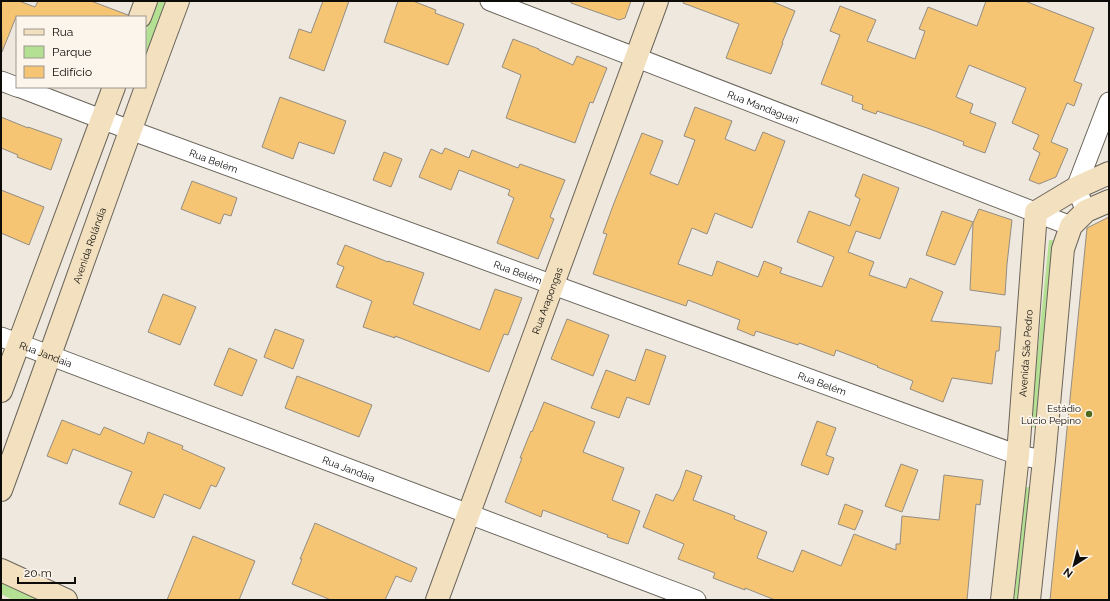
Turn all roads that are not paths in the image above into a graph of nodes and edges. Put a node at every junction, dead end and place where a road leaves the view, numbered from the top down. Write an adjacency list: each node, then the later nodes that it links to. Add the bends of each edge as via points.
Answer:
1 (146, 1): 5 (street)
2 (178, 1): 9 (street, Avenida Rolândia)
3 (490, 1): 6 (street, Rua Mandaguari)
4 (657, 1): 6 (street, Rua Arapongas)
5 (140, 16)
6 (637, 58): 20 (street, Rua Mandaguari); 22 (street, Rua Arapongas)
7 (1, 81): 8 (street, Rua Belém)
8 (16, 86)
9 (146, 87)
10 (21, 88): 14 (street, Rua Belém)
11 (114, 88): 14 (street)
12 (146, 88): 15 (street, Avenida Rolândia)
13 (1109, 102): 17 (street)
14 (102, 119): 15 (street, Rua Belém); 23 (street)
15 (130, 130): 22 (street, Rua Belém); 24 (street, Avenida Rolândia)
16 (1108, 178): 17 (street)
17 (1076, 188): 19 (street); 20 (street)
18 (1109, 201): 19 (street)
19 (1086, 211): 21 (street)
20 (1036, 212): 21 (street, Rua Mandaguari); 26 (street, Avenida São Pedro)
21 (1071, 226): 27 (street, via 1064,248)
22 (553, 285): 26 (street, Rua Belém); 29 (street, Rua Arapongas)
23 (10, 340): 24 (street, Rua Jandaia); 25 (street)
24 (50, 355): 28 (street, Avenida Rolândia); 29 (street, Rua Jandaia)
25 (1, 391)
26 (1018, 455): 27 (street, Rua Belém); 34 (street, Avenida São Pedro)
27 (1044, 460): 35 (street)
28 (1, 490)
29 (469, 514): 32 (street, Rua Arapongas); 33 (street, Rua Jandaia)
30 (1, 570): 31 (street)
31 (66, 600)
32 (437, 600)
33 (696, 600)
34 (1002, 600)
35 (1029, 600)

